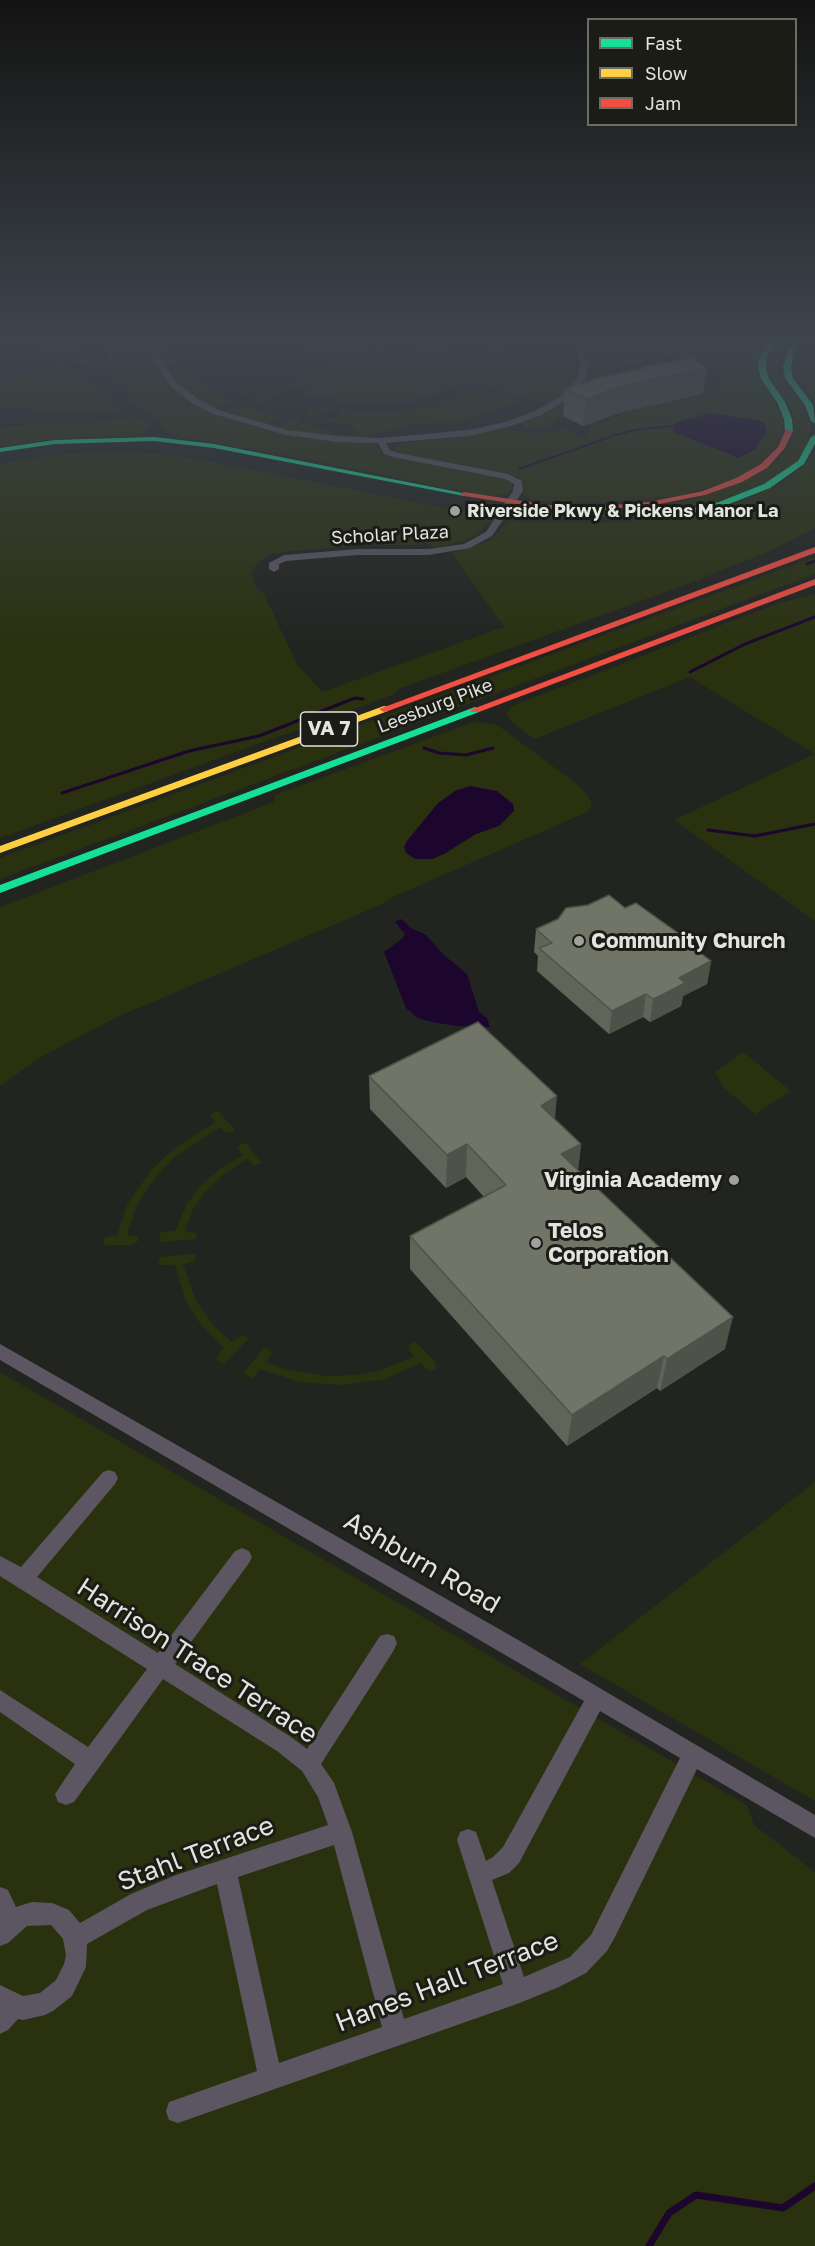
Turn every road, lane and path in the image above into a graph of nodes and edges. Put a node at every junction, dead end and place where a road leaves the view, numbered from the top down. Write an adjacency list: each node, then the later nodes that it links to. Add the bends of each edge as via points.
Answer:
1 (52, 444): 6 (main road)
2 (190, 444): 8 (main road)
3 (383, 444): 8 (street, via 387,452 396,455 512,478 520,487)
4 (784, 444): 8 (main road, via 772,460 751,474 705,493 649,504 580,508)
5 (812, 444): 11 (main road, via 801,462 786,474 752,493 721,504 624,519)
6 (0, 450)
7 (0, 462): 9 (main road, via 78,450 164,451)
8 (512, 503): 11 (street, Scholar Plaza)
9 (466, 509)
10 (486, 512): 11 (main road)
11 (504, 515): 13 (street, Scholar Plaza, via 484,538 459,548 285,558 274,563)
12 (811, 544): 17 (main road, Leesburg Pike / VA 7, via 658,607)
13 (274, 569)
14 (815, 582): 16 (main road, Leesburg Pike / VA 7)
15 (815, 587): 16 (main road)
16 (742, 610): 18 (main road, Leesburg Pike / VA 7)
17 (0, 850)
18 (0, 889)
19 (0, 1351): 26 (street, Ashburn Road)
20 (109, 1478): 23 (street)
21 (242, 1557): 25 (street)
22 (0, 1564): 23 (street, Harrison Trace Terrace)
23 (23, 1580): 25 (street, Harrison Trace Terrace)
24 (387, 1643): 30 (street)
25 (159, 1666): 29 (street); 30 (street, Harrison Trace Terrace, via 284,1744)
26 (597, 1697): 28 (street, Ashburn Road); 36 (street, via 512,1855)
27 (0, 1700): 29 (street)
28 (693, 1754): 32 (street, Ashburn Road); 40 (street, Hanes Hall Terrace, via 599,1943 565,1973)
29 (91, 1762): 31 (street)
30 (309, 1764): 33 (street, Harrison Trace Terrace, via 326,1791)
31 (66, 1794)
32 (815, 1827)
33 (341, 1832): 35 (street, Stahl Terrace); 42 (street, Harrison Trace Terrace)
34 (468, 1840): 36 (street)
35 (225, 1869): 39 (street, Stahl Terrace, via 139,1902); 43 (street)
36 (479, 1875): 40 (street)
37 (0, 1898): 38 (street)
38 (6, 1928): 39 (street, via 32,1913 52,1914 68,1925)
39 (76, 1938): 41 (street, via 75,1967 55,1997 34,2007)
40 (517, 1992): 42 (street, Hanes Hall Terrace)
41 (4, 2008)
42 (396, 2034): 43 (street, Hanes Hall Terrace)
43 (270, 2078): 44 (street, Hanes Hall Terrace)
44 (178, 2110)

